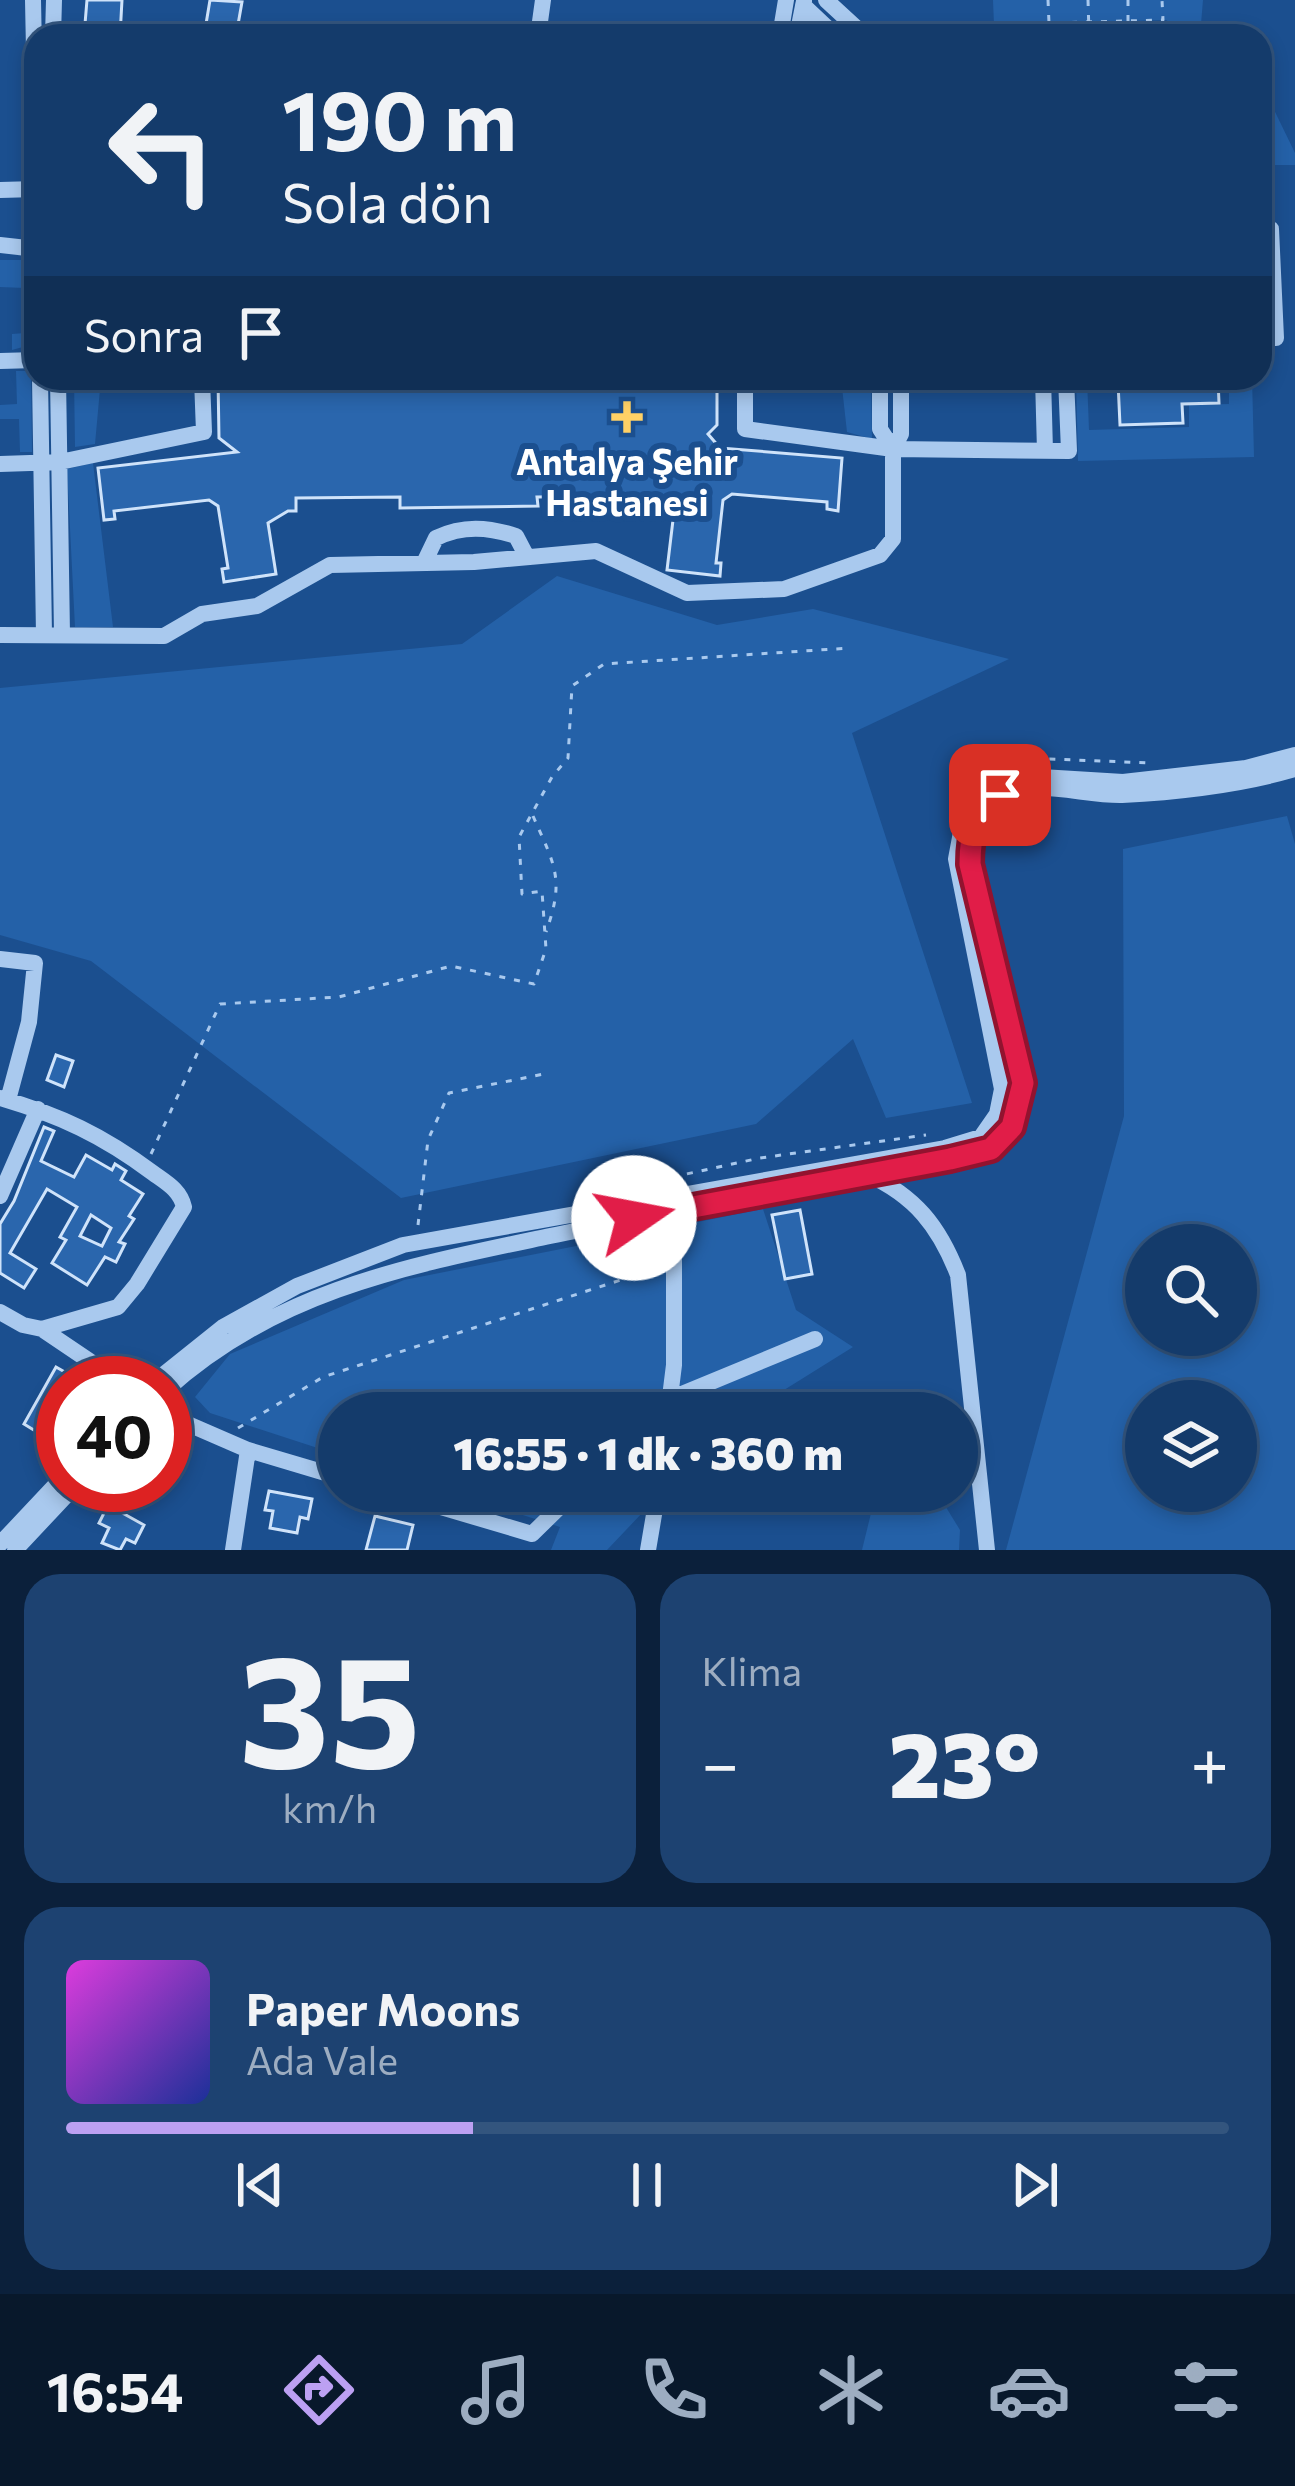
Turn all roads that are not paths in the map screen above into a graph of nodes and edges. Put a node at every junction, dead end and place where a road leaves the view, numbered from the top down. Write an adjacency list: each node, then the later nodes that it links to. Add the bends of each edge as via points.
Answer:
1 (826, 0): 4 (street)
2 (798, 2): 3 (street)
3 (823, 24)
4 (853, 24)
5 (1272, 252): 6 (street)
6 (1272, 338)
7 (41, 390): 17 (street)
8 (57, 390): 17 (street)
9 (202, 390): 17 (street, via 204,431)
10 (745, 390): 15 (street, via 745,429)
11 (880, 390): 15 (street, via 880,429)
12 (901, 390): 15 (street)
13 (1043, 390): 16 (street)
14 (1067, 390): 16 (street, via 1070,451)
15 (893, 449): 16 (street); 19 (street, via 893,539 880,555 784,589 687,593 596,551)
16 (1046, 451)
17 (50, 463): 18 (street); 21 (street)
18 (0, 464)
19 (527, 557): 20 (street); 20 (street, via 516,536 455,529 436,538)
20 (424, 563): 21 (street, via 330,565 257,605 202,614 164,636)
21 (53, 634): 22 (street)
22 (0, 635)
23 (1295, 754): 35 (street, via 1123,782 1025,776 997,782 965,812 956,859 1002,1089 981,1138 403,1245 297,1286)
24 (1295, 769): 28 (street, via 1121,795 1020,789 987,804 970,837 970,864 1023,1083 1021,1104 991,1149)
25 (0, 959): 26 (street, via 34,963 29,1022)
26 (4, 1099): 27 (street)
27 (38, 1109): 29 (street); 32 (street, via 110,1140 180,1194 184,1207 118,1307)
28 (867, 1174): 30 (street); 52 (street, via 925,1212 958,1275)
29 (0, 1196)
30 (674, 1210): 36 (street, via 390,1270 308,1301); 37 (street)
31 (0, 1312): 32 (street)
32 (42, 1329): 34 (street)
33 (815, 1339): 38 (street)
34 (82, 1356)
35 (187, 1356)
36 (192, 1370)
37 (671, 1392)
38 (700, 1392)
39 (192, 1426): 40 (street)
40 (248, 1450): 41 (street); 50 (street)
41 (318, 1471)
42 (36, 1506): 48 (street)
43 (51, 1512): 49 (street)
44 (445, 1512): 47 (street)
45 (556, 1512): 47 (street)
46 (654, 1512): 51 (street)
47 (528, 1542)
48 (0, 1544)
49 (15, 1550)
50 (233, 1550)
51 (648, 1550)
52 (988, 1550)

